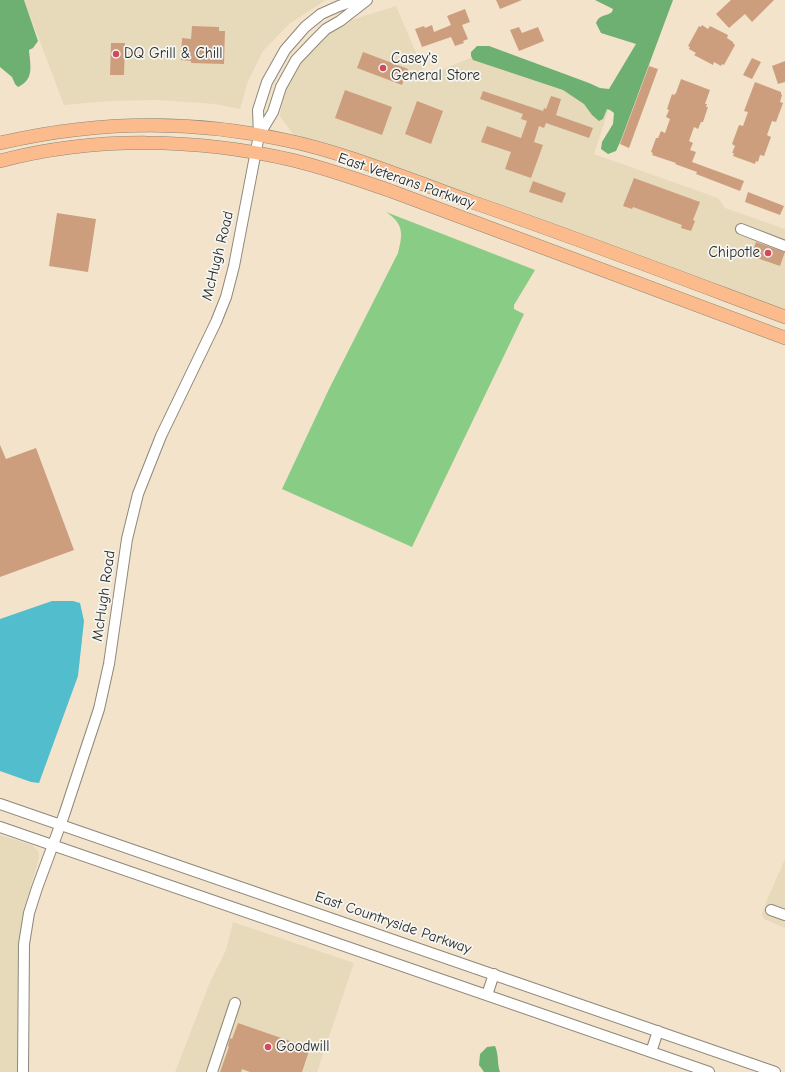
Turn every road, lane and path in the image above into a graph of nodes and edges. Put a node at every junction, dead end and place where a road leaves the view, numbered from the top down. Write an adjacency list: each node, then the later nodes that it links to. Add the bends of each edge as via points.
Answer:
1 (356, 0): 3 (street, McHugh Road, via 322,14 305,27 285,50 267,82 258,110)
2 (367, 0): 3 (street, McHugh Road, via 326,29 296,60 281,87 273,112)
3 (259, 135): 4 (main road, East Veterans Parkway, via 185,126 138,125 87,127); 5 (street, McHugh Road); 9 (main road, East Veterans Parkway, via 333,153 559,232)
4 (0, 142)
5 (256, 153): 6 (main road, East Veterans Parkway, via 184,143 139,142 50,151); 10 (main road, East Veterans Parkway, via 343,174); 12 (street, McHugh Road, via 226,297 161,436 138,494 127,539 109,664 99,709)
6 (0, 161)
7 (741, 229): 8 (street)
8 (785, 246)
9 (785, 317)
10 (785, 338)
11 (0, 804): 12 (street, East Countryside Parkway)
12 (60, 825): 14 (street, McHugh Road); 17 (street, East Countryside Parkway)
13 (0, 827): 14 (street)
14 (52, 845): 18 (street); 22 (street, McHugh Road, via 29,914 24,944)
15 (771, 910): 16 (street)
16 (785, 915)
17 (494, 974): 18 (street); 20 (street, East Countryside Parkway)
18 (487, 995): 21 (street)
19 (235, 1003): 23 (street)
20 (658, 1031): 21 (street); 25 (street, East Countryside Parkway)
21 (651, 1052): 24 (street)
22 (23, 1072)
23 (212, 1072)
24 (709, 1072)
25 (775, 1072)

